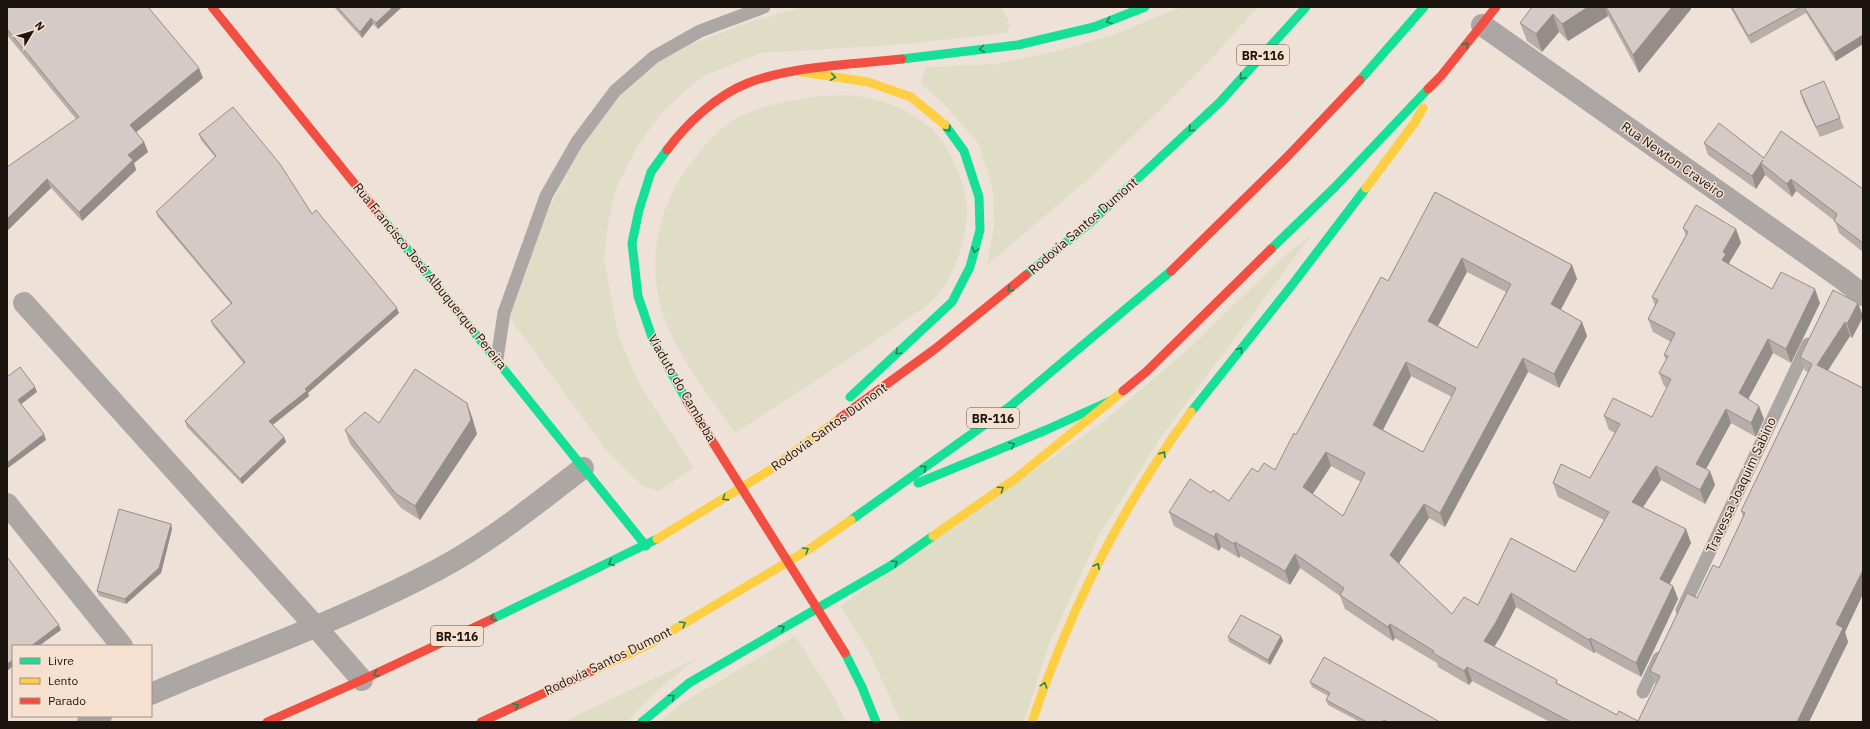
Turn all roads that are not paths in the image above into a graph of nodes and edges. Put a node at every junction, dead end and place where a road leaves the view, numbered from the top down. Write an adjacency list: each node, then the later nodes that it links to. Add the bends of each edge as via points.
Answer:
1 (212, 7): 13 (main road, Rua Francisco José Albuquerque Pereira)
2 (764, 7): 13 (lane, via 700,31 654,57 616,91 577,142 546,196 504,313)
3 (1145, 7): 8 (main road, Viaduto do Cambeba, one-way to 8, via 1094,27 1018,45)
4 (1306, 7): 16 (main road, Rodovia Santos Dumont / BR-116, one-way to 16, via 1220,102 1091,222 936,349)
5 (1424, 7): 17 (main road, Rodovia Santos Dumont / BR-116, one-way to 5, via 1008,408 1175,268 1372,68)
6 (1496, 7): 7 (main road)
7 (1482, 26): 9 (main road, one-way to 7); 10 (street, Rua Newton Craveiro, via 1838,284)
8 (795, 71): 16 (main road, one-way to 16, via 868,82 911,96 942,121 964,151 979,197 980,230 970,267 952,302); 32 (main road, Viaduto do Cambeba, bridge, via 748,83 711,104 676,138 651,172 632,243 638,296 653,340 687,401 845,653)
9 (1441, 76): 14 (main road, via 1271,251 1146,372); 33 (main road, one-way to 9, via 1055,654 1085,587 1174,436 1211,385 1342,222 1415,122)
10 (1863, 295)
11 (24, 304): 21 (street)
12 (1814, 332): 20 (lane, Travessa Joaquim Sabino)
13 (497, 359): 15 (main road, Rua Francisco José Albuquerque Pereira)
14 (1110, 401): 17 (main road, one-way to 14); 31 (main road, one-way to 14, via 689,683 892,565 1016,479)
15 (584, 468): 19 (main road, Rua Francisco José Albuquerque Pereira); 21 (street, via 500,532 437,570)
16 (770, 470): 19 (main road, Rodovia Santos Dumont / BR-116, one-way to 19)
17 (885, 496): 30 (main road, Rodovia Santos Dumont / BR-116, one-way to 17, via 648,645 811,548)
18 (7, 504): 22 (street)
19 (646, 546): 24 (main road, Rodovia Santos Dumont / BR-116, one-way to 24)
20 (1677, 620)
21 (316, 627): 24 (street); 25 (street)
22 (121, 645)
23 (1663, 649): 26 (lane)
24 (362, 680): 29 (main road, Rodovia Santos Dumont / BR-116)
25 (154, 689)
26 (1642, 692)
27 (100, 717): 28 (street)
28 (88, 722)
29 (267, 722)
30 (480, 722)
31 (642, 722)
32 (876, 722)
33 (1032, 722)

